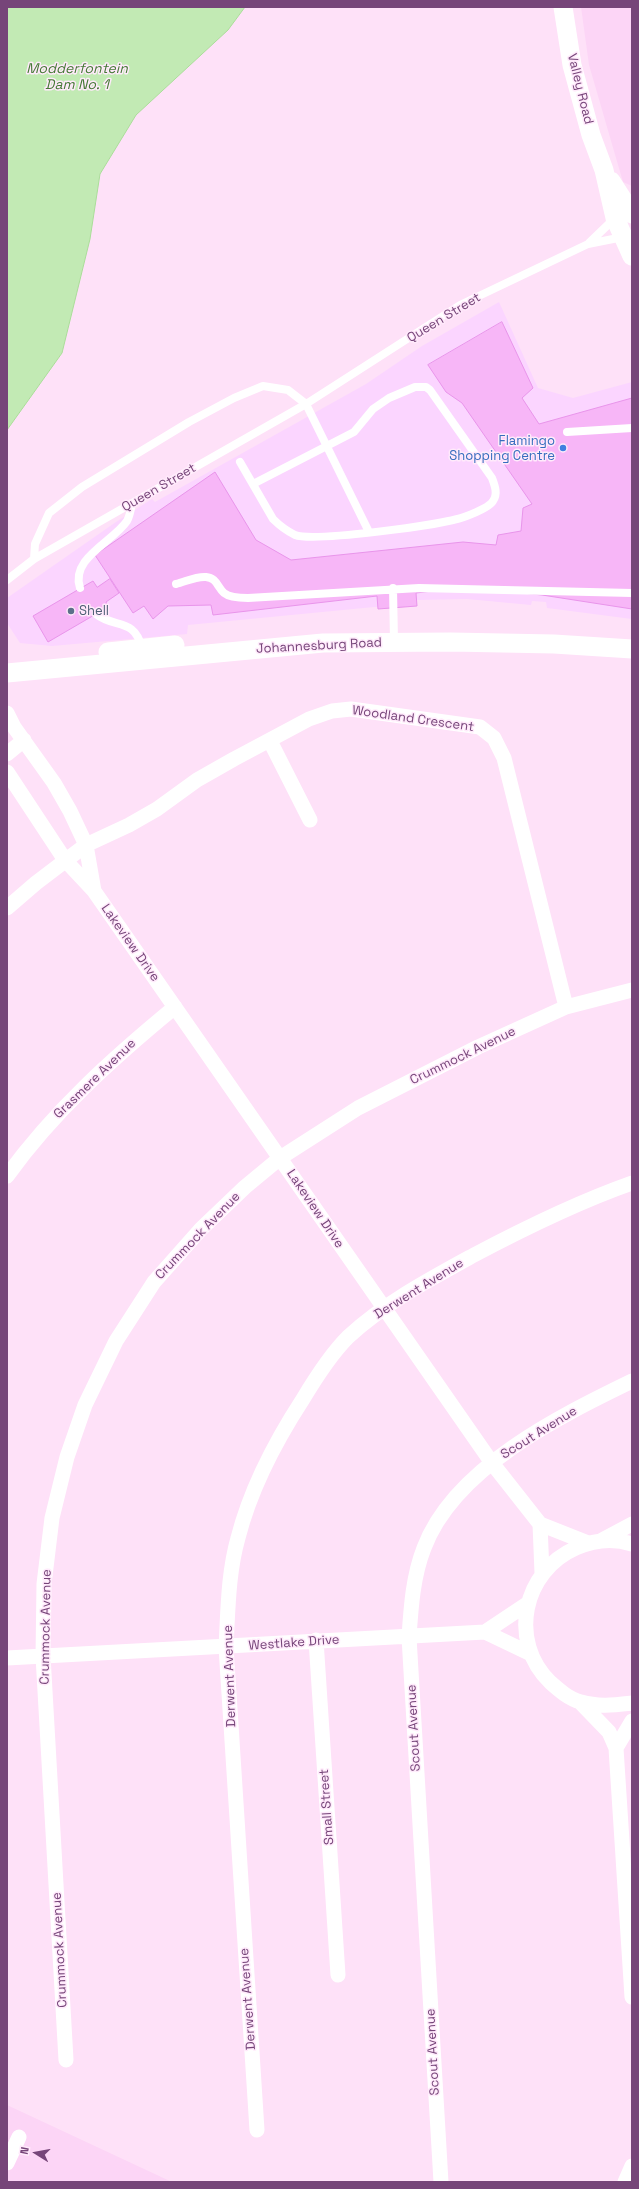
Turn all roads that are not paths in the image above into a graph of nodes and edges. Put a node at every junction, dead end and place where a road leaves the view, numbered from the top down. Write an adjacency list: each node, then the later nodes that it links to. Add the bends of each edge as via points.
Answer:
1 (563, 7): 2 (street, Valley Road, via 572,65 591,135 604,170)
2 (627, 214): 3 (street, Valley Road); 4 (lane, Queen Street)
3 (628, 235): 4 (lane, Queen Street); 5 (street, Valley Road)
4 (588, 244): 6 (lane, Queen Street, via 460,306)
5 (632, 256)
6 (306, 404): 9 (lane); 12 (lane, Queen Street); 14 (lane, via 288,390 263,386 189,422 82,487 49,513 35,544)
7 (632, 428): 8 (lane)
8 (567, 432)
9 (326, 445): 11 (lane); 13 (lane); 13 (lane, via 354,432 373,409 389,398 411,388 426,387 496,487 493,503 463,517 417,527)
10 (240, 462): 11 (lane)
11 (253, 484): 13 (lane, via 273,519 279,526 296,535 324,537)
12 (132, 503): 14 (lane, Queen Street); 18 (lane, via 127,521 117,533 94,551 84,564 79,576)
13 (369, 532)
14 (34, 559): 15 (lane, Queen Street)
15 (10, 575): 16 (lane, Queen Street)
16 (7, 580)
17 (176, 584): 19 (lane, via 208,577 215,580 224,593 248,598)
18 (80, 588)
19 (393, 588): 20 (lane); 22 (lane)
20 (632, 593)
21 (96, 614): 25 (lane, via 130,627 138,634)
22 (394, 636): 23 (street, Johannesburg Road, via 520,633); 24 (street, Johannesburg Road); 25 (street, Johannesburg Road)
23 (632, 639)
24 (632, 649)
25 (143, 654): 26 (street, Johannesburg Road); 27 (street, Johannesburg Road)
26 (7, 661)
27 (7, 673)
28 (7, 713): 29 (street, Lakeview Drive)
29 (24, 740): 31 (street); 34 (street, Lakeview Drive, via 54,783)
30 (270, 741): 33 (street); 34 (street, Woodland Crescent, via 197,780 157,809 129,825); 40 (street, Woodland Crescent, via 309,719 332,711 350,709 480,727 494,738 504,758)
31 (7, 754)
32 (7, 772): 35 (street, Lakeview Drive)
33 (310, 820)
34 (86, 845): 35 (street, Woodland Crescent); 36 (street, Lakeview Drive)
35 (65, 860): 36 (street, Lakeview Drive); 37 (street, Woodland Crescent)
36 (94, 892): 39 (street, Lakeview Drive)
37 (7, 908)
38 (632, 990): 40 (street, Crummock Avenue)
39 (175, 1007): 41 (street, Lakeview Drive); 42 (street, Grasmere Avenue, via 134,1040 70,1100)
40 (566, 1007): 41 (street, Crummock Avenue, via 444,1064 358,1108)
41 (280, 1158): 44 (street, Lakeview Drive); 58 (street, Crummock Avenue, via 200,1229 154,1282 116,1341 85,1405 66,1457 52,1518 44,1584)
42 (7, 1176)
43 (632, 1183): 44 (street, Derwent Avenue, via 565,1210 499,1242)
44 (383, 1308): 46 (street, Lakeview Drive); 56 (street, Derwent Avenue, via 347,1338 278,1436 260,1476 238,1538 229,1590)
45 (632, 1381): 46 (street, Scout Avenue, via 590,1401)
46 (492, 1463): 47 (street, Lakeview Drive); 54 (street, Scout Avenue, via 464,1486 440,1516 424,1547 416,1576)
47 (540, 1524): 49 (street); 51 (street)
48 (632, 1524): 49 (street)
49 (595, 1542): 50 (street, via 622,1541); 51 (street, via 562,1554)
50 (632, 1544)
51 (542, 1573): 52 (street)
52 (527, 1604): 53 (street, Westlake Drive); 57 (street, via 525,1630)
53 (485, 1632): 54 (street, Westlake Drive); 57 (street, Westlake Drive)
54 (409, 1637): 55 (street, Westlake Drive); 71 (street, Scout Avenue)
55 (316, 1640): 56 (street, Westlake Drive); 64 (street, Small Street)
56 (226, 1647): 58 (street, Westlake Drive); 67 (street, Derwent Avenue)
57 (531, 1654): 60 (street, via 542,1674 559,1691)
58 (43, 1656): 59 (street, Westlake Drive); 66 (street, Crummock Avenue)
59 (7, 1658)
60 (580, 1702): 61 (street, via 606,1707); 63 (street, via 609,1732)
61 (632, 1703)
62 (632, 1720): 63 (street)
63 (616, 1748): 65 (street)
64 (338, 1975)
65 (632, 1997)
66 (66, 2060)
67 (257, 2130)
68 (18, 2137): 69 (street)
69 (7, 2163)
70 (632, 2166): 72 (street)
71 (441, 2182)
72 (625, 2182)

